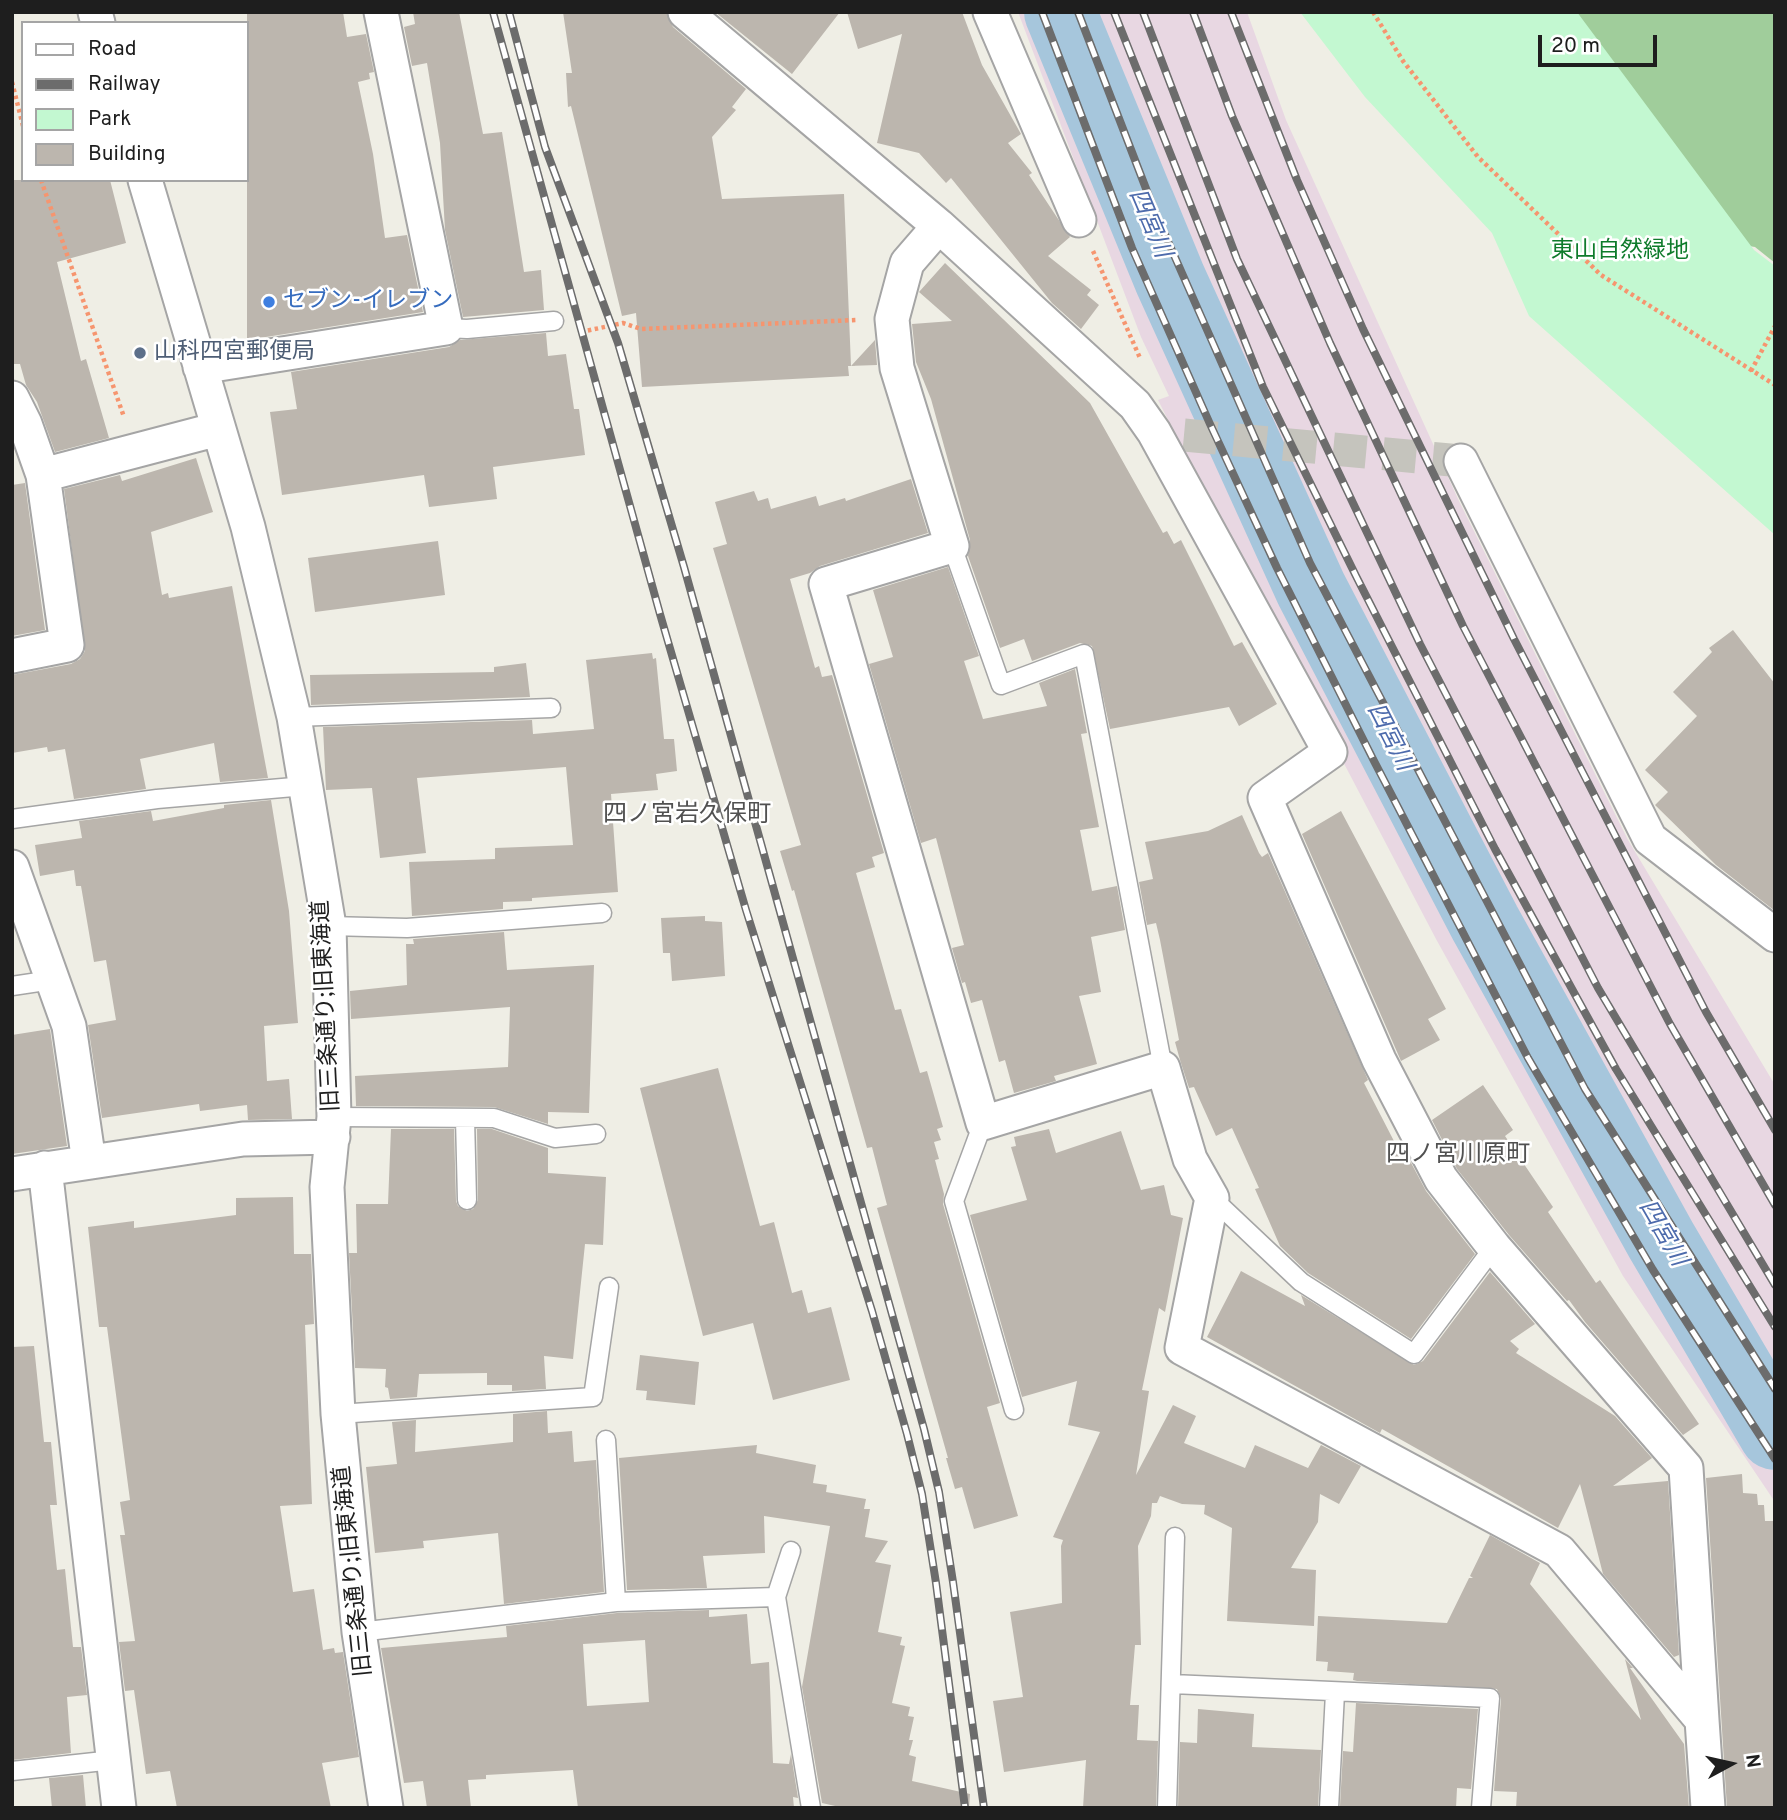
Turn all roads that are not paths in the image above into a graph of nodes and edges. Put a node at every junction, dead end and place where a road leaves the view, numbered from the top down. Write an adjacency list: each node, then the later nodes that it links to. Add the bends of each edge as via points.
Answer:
1 (380, 12): 8 (street)
2 (685, 12): 6 (street)
3 (990, 12): 5 (street)
4 (146, 182): 9 (street, 旧三条通り;旧東海道)
5 (1079, 220)
6 (939, 226): 14 (street, via 907,263 892,319 897,368); 36 (street, via 1169,434 1330,752 1265,798 1379,1060 1441,1179)
7 (554, 321): 8 (lane)
8 (446, 328): 9 (street)
9 (200, 367): 11 (street, 旧三条通り;旧東海道)
10 (12, 398): 13 (street)
11 (218, 429): 13 (street); 17 (street, 旧三条通り;旧東海道, via 248,527)
12 (1461, 461): 23 (street, via 1650,839)
13 (43, 475): 15 (street, via 67,645)
14 (952, 546): 26 (lane, via 1000,685 1084,654); 28 (street, via 826,584)
15 (12, 656)
16 (551, 708): 17 (lane)
17 (294, 717): 18 (street, 旧三条通り;旧東海道)
18 (305, 786): 19 (lane, via 157,799); 22 (street, 旧三条通り;旧東海道)
19 (12, 819)
20 (12, 867): 24 (street)
21 (602, 913): 22 (lane, via 407,928)
22 (329, 926): 29 (street, 旧三条通り;旧東海道)
23 (1775, 935)
24 (52, 980): 25 (lane); 31 (street, via 69,1026)
25 (12, 986)
26 (1163, 1069): 28 (street); 34 (street, via 1189,1159)
27 (465, 1118): 29 (lane); 30 (lane, via 494,1118 555,1138); 35 (lane)
28 (983, 1123): 38 (lane, via 954,1201)
29 (334, 1127): 31 (street); 39 (street, 旧三条通り;旧東海道, via 327,1187)
30 (596, 1134)
31 (89, 1162): 32 (street)
32 (45, 1168): 33 (street); 49 (street)
33 (12, 1174)
34 (1212, 1198): 36 (lane, via 1301,1282 1413,1354); 48 (street, via 1182,1348 1559,1551)
35 (467, 1200)
36 (1494, 1247): 48 (street, via 1686,1468)
37 (609, 1287): 39 (lane, via 593,1397)
38 (1014, 1410)
39 (338, 1414): 45 (street, 旧三条通り;旧東海道)
40 (606, 1440): 44 (lane)
41 (1175, 1537): 46 (lane)
42 (791, 1552): 43 (lane)
43 (776, 1597): 44 (lane); 53 (lane)
44 (616, 1602): 45 (lane)
45 (359, 1632): 52 (street, 旧三条通り;旧東海道)
46 (1172, 1684): 47 (lane); 54 (lane)
47 (1335, 1693): 55 (lane); 56 (lane, via 1490,1698)
48 (1702, 1720): 57 (street)
49 (113, 1759): 50 (lane); 51 (street)
50 (12, 1771)
51 (119, 1808)
52 (386, 1808)
53 (811, 1808)
54 (1167, 1808)
55 (1329, 1808)
56 (1481, 1808)
57 (1708, 1808)

